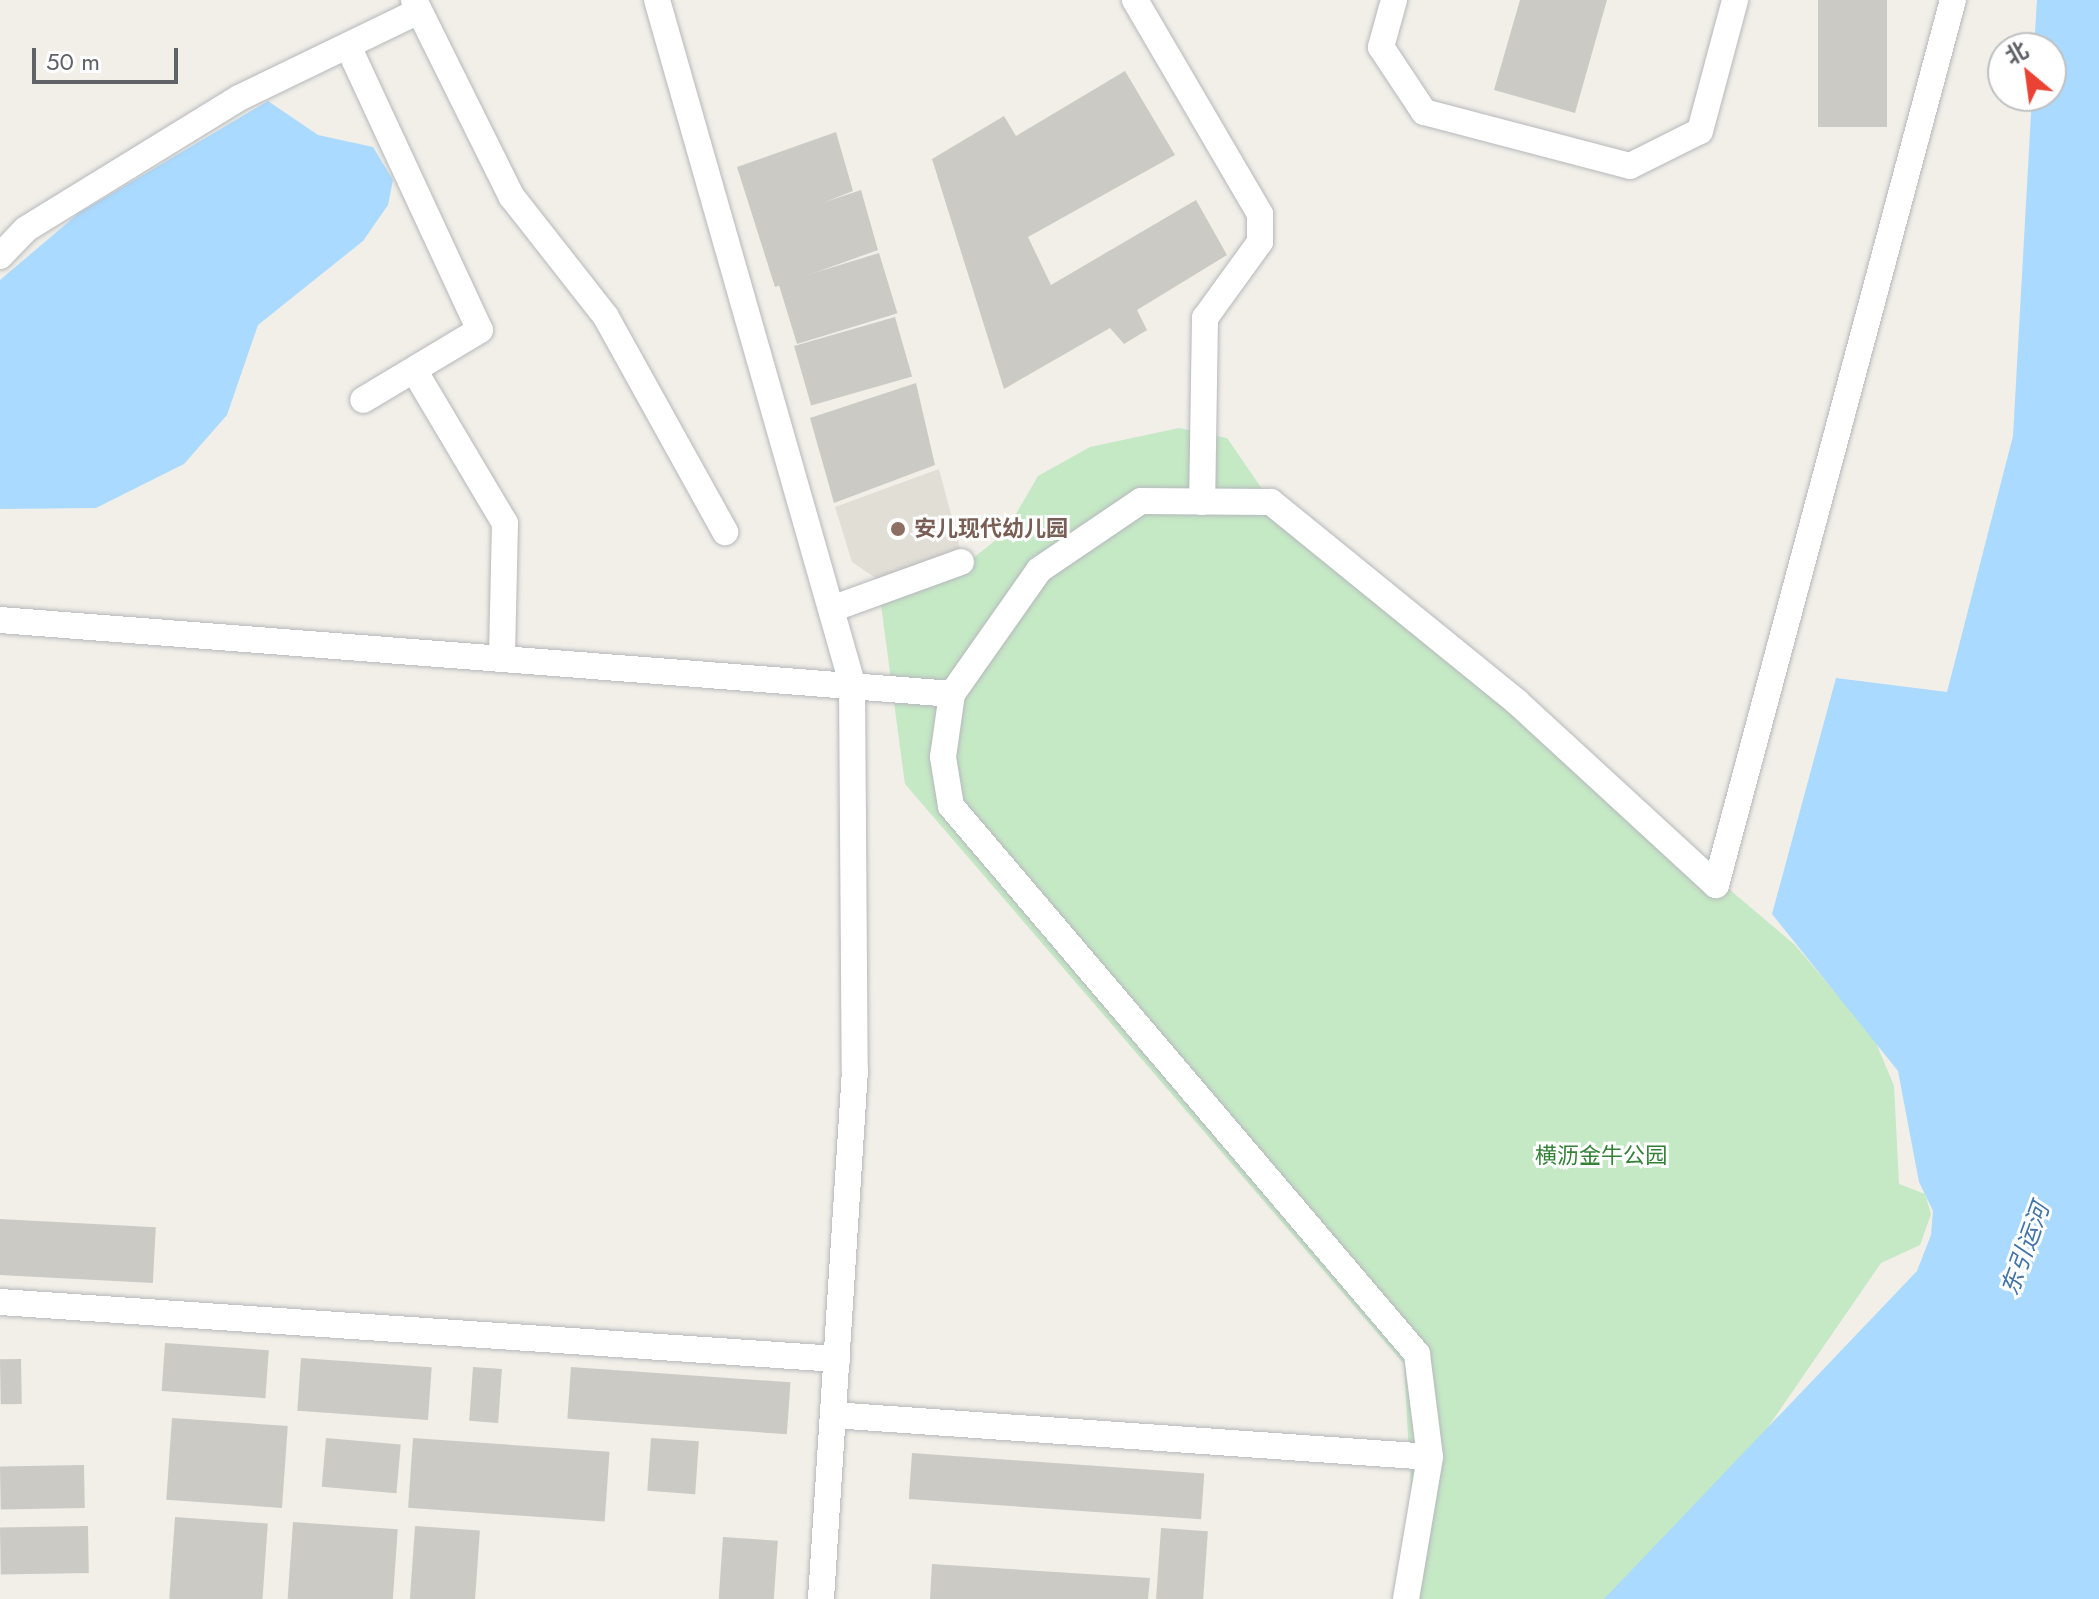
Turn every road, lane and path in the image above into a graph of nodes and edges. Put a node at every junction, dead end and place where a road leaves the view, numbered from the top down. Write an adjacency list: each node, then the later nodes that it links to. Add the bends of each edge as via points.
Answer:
1 (657, 0): 14 (street)
2 (1135, 0): 11 (street, via 1260,214 1260,242 1205,318)
3 (1394, 0): 4 (street, via 1381,47 1424,112 1630,166 1700,131)
4 (1735, 0)
5 (1953, 0): 11 (street, via 1716,885 1517,702 1271,502)
6 (416, 6): 7 (street); 12 (street, via 512,197 606,317)
7 (348, 46): 8 (street, via 239,98 26,229); 9 (street, via 480,330)
8 (0, 256)
9 (414, 370): 10 (street); 16 (street, via 505,523)
10 (363, 400)
11 (1202, 502): 18 (street, via 1141,501 1039,570)
12 (725, 532)
13 (961, 562): 14 (street)
14 (834, 608): 17 (street)
15 (0, 620): 16 (street)
16 (502, 657): 17 (street)
17 (852, 683): 18 (street); 20 (street, via 855,1070)
18 (952, 694): 22 (street, via 943,757 951,806 1417,1354)
19 (0, 1302): 20 (street)
20 (837, 1359): 21 (street)
21 (833, 1415): 22 (street); 23 (street)
22 (1430, 1457): 24 (street)
23 (821, 1599)
24 (1406, 1599)

